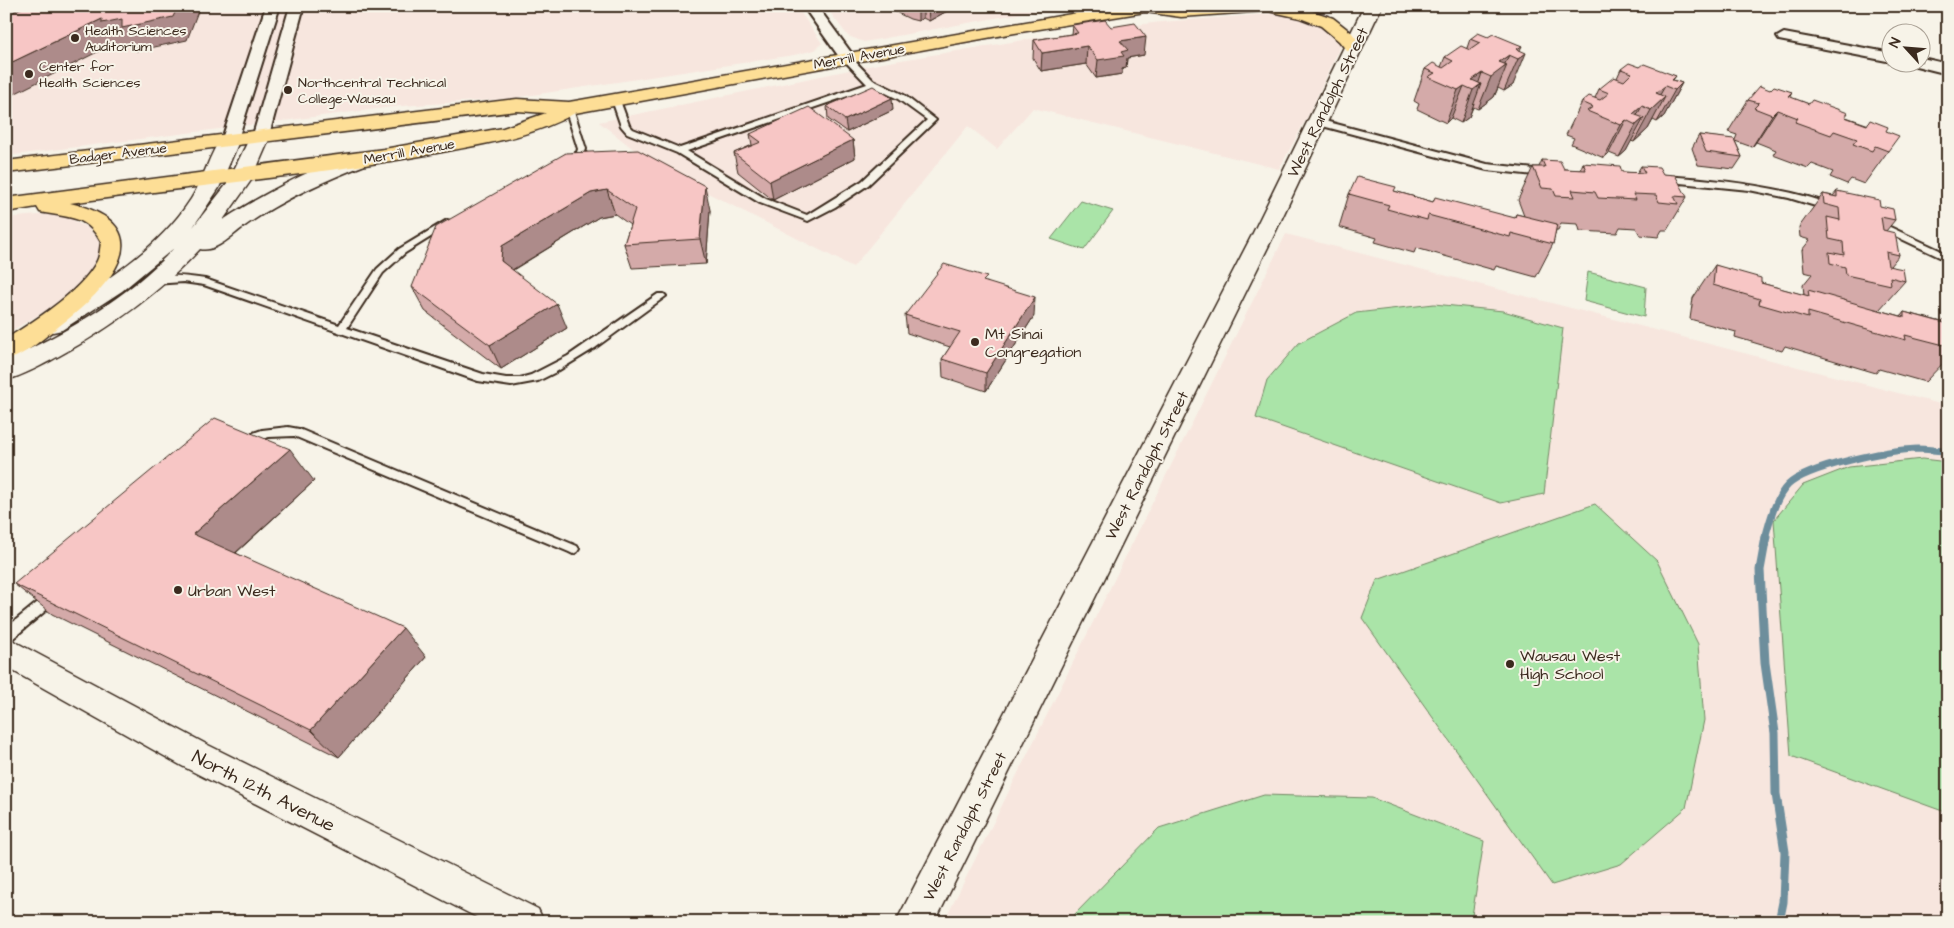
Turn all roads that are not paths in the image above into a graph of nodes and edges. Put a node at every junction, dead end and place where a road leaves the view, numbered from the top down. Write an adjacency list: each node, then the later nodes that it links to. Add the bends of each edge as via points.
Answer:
1 (274, 6): 20 (street)
2 (297, 6): 19 (street)
3 (810, 6): 11 (street)
4 (1266, 6): 7 (main road, Merrill Avenue, via 1181,12)
5 (1271, 6): 9 (main road, via 1328,21)
6 (1373, 6): 9 (street, West Randolph Street)
7 (1151, 7): 11 (main road, Merrill Avenue, via 1046,22)
8 (1784, 37): 10 (street)
9 (1354, 47): 18 (street, West Randolph Street)
10 (1882, 56)
11 (847, 58): 14 (lane); 15 (main road, Merrill Avenue)
12 (1932, 65): 13 (street)
13 (1948, 68)
14 (874, 84): 21 (lane); 21 (lane, via 901,97 932,120 864,184 808,218 756,198)
15 (616, 100): 17 (main road, Merrill Avenue); 21 (lane, via 624,126 630,131)
16 (517, 105): 17 (main road, Merrill Avenue); 19 (main road, Merrill Avenue); 25 (main road, via 283,147)
17 (569, 108): 22 (main road, Merrill Avenue, via 539,124 510,133); 23 (lane, via 582,151)
18 (1318, 122): 26 (lane, via 1487,167); 45 (street, West Randolph Street)
19 (260, 135): 20 (main road, Merrill Avenue); 25 (street)
20 (228, 144): 24 (main road, Badger Avenue); 27 (street); 29 (main road)
21 (680, 151)
22 (363, 159): 25 (main road, Merrill Avenue); 35 (street, via 308,180 259,205)
23 (557, 165)
24 (6, 167)
25 (247, 167): 27 (main road, Merrill Avenue); 35 (street, via 202,234)
26 (1556, 173)
27 (214, 177): 30 (main road); 38 (street, via 186,221 147,261)
28 (1654, 178): 31 (lane, via 1800,196)
29 (6, 190)
30 (6, 205): 38 (main road, via 58,207 80,212 104,226 113,243 107,266 92,285)
31 (1846, 212)
32 (1864, 219): 34 (lane)
33 (453, 220): 37 (lane, via 402,251 380,271)
34 (1948, 258)
35 (154, 282): 37 (lane, via 183,279 205,282); 38 (street, via 97,325)
36 (661, 296): 37 (lane, via 554,370 521,382 482,378)
37 (341, 329)
38 (7, 358)
39 (235, 446): 40 (lane, via 261,433 295,432)
40 (572, 549)
41 (61, 590): 42 (lane)
42 (6, 636)
43 (6, 651): 44 (street, North 12th Avenue, via 194,755)
44 (525, 922)
45 (915, 922)

